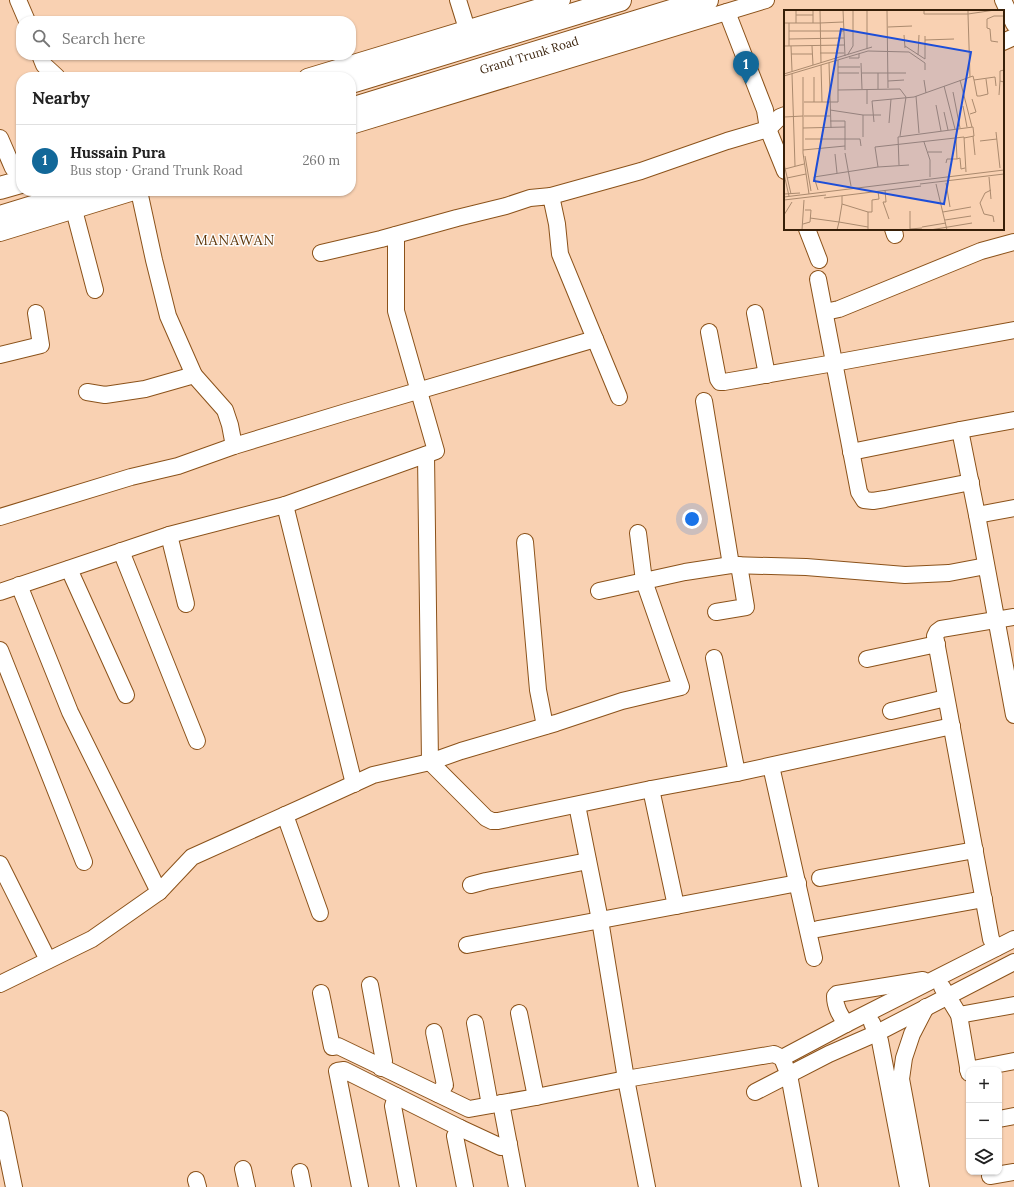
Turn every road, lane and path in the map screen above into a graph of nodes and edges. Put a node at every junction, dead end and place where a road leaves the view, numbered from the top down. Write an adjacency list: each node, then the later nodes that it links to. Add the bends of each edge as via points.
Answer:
1 (18, 0): 10 (street)
2 (458, 0): 12 (street)
3 (562, 0): 8 (street)
4 (620, 0): 8 (highway, Grand Trunk Road)
5 (706, 0): 15 (highway, Grand Trunk Road)
6 (766, 0): 9 (street)
7 (1003, 0): 11 (street)
8 (527, 12): 12 (street); 15 (highway); 19 (highway, Grand Trunk Road)
9 (727, 12): 15 (street); 23 (street, via 765,110)
10 (25, 16)
11 (1014, 24)
12 (467, 29): 18 (street)
13 (1014, 37): 14 (street)
14 (1004, 42)
15 (538, 57): 20 (highway, Grand Trunk Road); 22 (street)
16 (42, 60): 17 (street)
17 (52, 72)
18 (325, 72)
19 (356, 80)
20 (356, 108)
21 (784, 115): 23 (street)
22 (356, 124)
23 (768, 129): 25 (street); 30 (street, via 641,171)
24 (0, 138): 26 (street)
25 (784, 169)
26 (14, 172): 27 (highway)
27 (0, 188)
28 (88, 196): 31 (street); 32 (highway)
29 (139, 196): 49 (street, via 168,316)
30 (551, 196): 35 (street, via 530,198); 46 (street, via 560,254)
31 (74, 210): 34 (street); 40 (street)
32 (0, 217)
33 (807, 230): 38 (street)
34 (0, 233)
35 (396, 235): 37 (street); 51 (street, via 396,311)
36 (1014, 242): 41 (street, via 981,251 839,309)
37 (321, 253)
38 (819, 260)
39 (818, 279): 41 (street)
40 (95, 290)
41 (825, 312): 48 (street)
42 (36, 313): 47 (street, via 41,345)
43 (756, 313): 50 (street)
44 (1014, 330): 48 (street)
45 (708, 332): 50 (street, via 720,382)
46 (595, 340): 51 (street); 53 (street)
47 (0, 355)
48 (834, 363): 50 (street); 58 (street)
49 (194, 375): 52 (street, via 139,390 105,395); 57 (street, via 225,410)
50 (767, 375)
51 (418, 391): 57 (street); 59 (street, via 436,451)
52 (87, 392)
53 (619, 397)
54 (704, 401): 69 (street)
55 (1014, 420): 56 (street)
56 (960, 430): 58 (street); 60 (street)
57 (234, 446): 64 (street, via 178,466 131,477)
58 (851, 452): 60 (street, via 859,492 864,500 885,499)
59 (426, 455): 61 (street); 91 (street)
60 (971, 482): 63 (street)
61 (285, 505): 66 (street); 94 (street)
62 (1014, 508): 63 (street)
63 (977, 515): 70 (street)
64 (0, 517)
65 (638, 533): 72 (street)
66 (169, 535): 68 (street); 76 (street)
67 (525, 542): 88 (street, via 538,690)
68 (121, 551): 71 (street); 90 (street)
69 (735, 565): 70 (street, via 806,567 905,575 949,573); 72 (street); 77 (street, via 746,607)
70 (986, 566): 79 (street)
71 (69, 569): 73 (street); 84 (street)
72 (644, 581): 74 (street); 88 (street, via 681,687 622,701)
73 (19, 585): 75 (street); 105 (street, via 70,712)
74 (599, 591)
75 (0, 592)
76 (186, 604)
77 (716, 612)
78 (1014, 617): 79 (street)
79 (996, 620): 80 (street, via 941,629 935,636); 87 (street)
80 (937, 644): 83 (street); 85 (street)
81 (0, 650): 100 (street)
82 (714, 658): 93 (street)
83 (867, 659)
84 (126, 694)
85 (946, 698): 86 (street); 89 (street)
86 (890, 711)
87 (1014, 715)
88 (545, 726): 91 (street)
89 (952, 726): 92 (street); 98 (street)
90 (197, 740)
91 (430, 762): 94 (street, via 373,775); 96 (street, via 492,821)
92 (771, 766): 93 (street); 103 (street)
93 (737, 773): 95 (street)
94 (354, 784): 97 (street)
95 (651, 789): 96 (street); 107 (street)
96 (577, 805): 99 (street)
97 (285, 816): 105 (street, via 192,857); 108 (street)
98 (975, 850): 102 (street); 106 (street)
99 (588, 861): 104 (street); 109 (street)
100 (84, 862)
101 (0, 864): 115 (street)
102 (820, 878)
103 (798, 884): 107 (street); 114 (street)
104 (471, 885)
105 (159, 892): 115 (street, via 92,939)
106 (984, 899): 110 (street); 113 (street, via 991,939)
107 (676, 906): 109 (street)
108 (320, 913)
109 (600, 920): 112 (street); 140 (street)
110 (818, 929)
111 (1014, 939): 113 (street)
112 (467, 945)
113 (996, 948): 117 (street)
114 (814, 958)
115 (48, 960): 118 (street)
116 (1014, 962): 121 (street)
117 (937, 978): 121 (street); 125 (street); 128 (street, via 837,994 835,996 838,1012)
118 (0, 984)
119 (370, 985): 136 (street, via 384,1061)
120 (321, 993): 131 (street)
121 (947, 996): 123 (street); 126 (street)
122 (1014, 1005): 126 (street)
123 (926, 1007): 130 (street); 138 (street, via 912,1034 904,1058)
124 (519, 1013): 144 (street)
125 (867, 1014): 128 (street); 130 (street)
126 (959, 1015): 134 (street)
127 (474, 1023): 145 (street)
128 (846, 1024): 132 (street)
129 (434, 1032): 142 (street, via 445,1085)
130 (877, 1032): 138 (street); 139 (street)
131 (332, 1047): 136 (street, via 338,1046); 137 (street)
132 (782, 1058): 139 (street); 140 (street, via 774,1054)
133 (1014, 1061): 135 (street)
134 (968, 1067)
135 (987, 1067)
136 (382, 1068): 142 (street)
137 (337, 1071): 143 (street, via 344,1070); 157 (street)
138 (894, 1073): 150 (street)
139 (789, 1075): 141 (street); 162 (street)
140 (626, 1078): 144 (street); 161 (street)
141 (755, 1092)
142 (438, 1094): 145 (street, via 469,1109)
143 (396, 1096): 149 (street); 158 (street, via 393,1106)
144 (536, 1097): 145 (street)
145 (496, 1104): 151 (street)
146 (1014, 1116): 147 (street)
147 (1002, 1118)
148 (0, 1119): 155 (street)
149 (460, 1128): 151 (street, via 501,1147); 159 (street, via 456,1136)
150 (905, 1138): 163 (street); 164 (street)
151 (509, 1144): 160 (street)
152 (243, 1169): 156 (street)
153 (1014, 1172): 154 (street)
154 (991, 1178)
155 (14, 1187)
156 (247, 1187)
157 (360, 1187)
158 (408, 1187)
159 (465, 1187)
160 (517, 1187)
161 (647, 1187)
162 (810, 1187)
163 (908, 1187)
164 (921, 1187)

